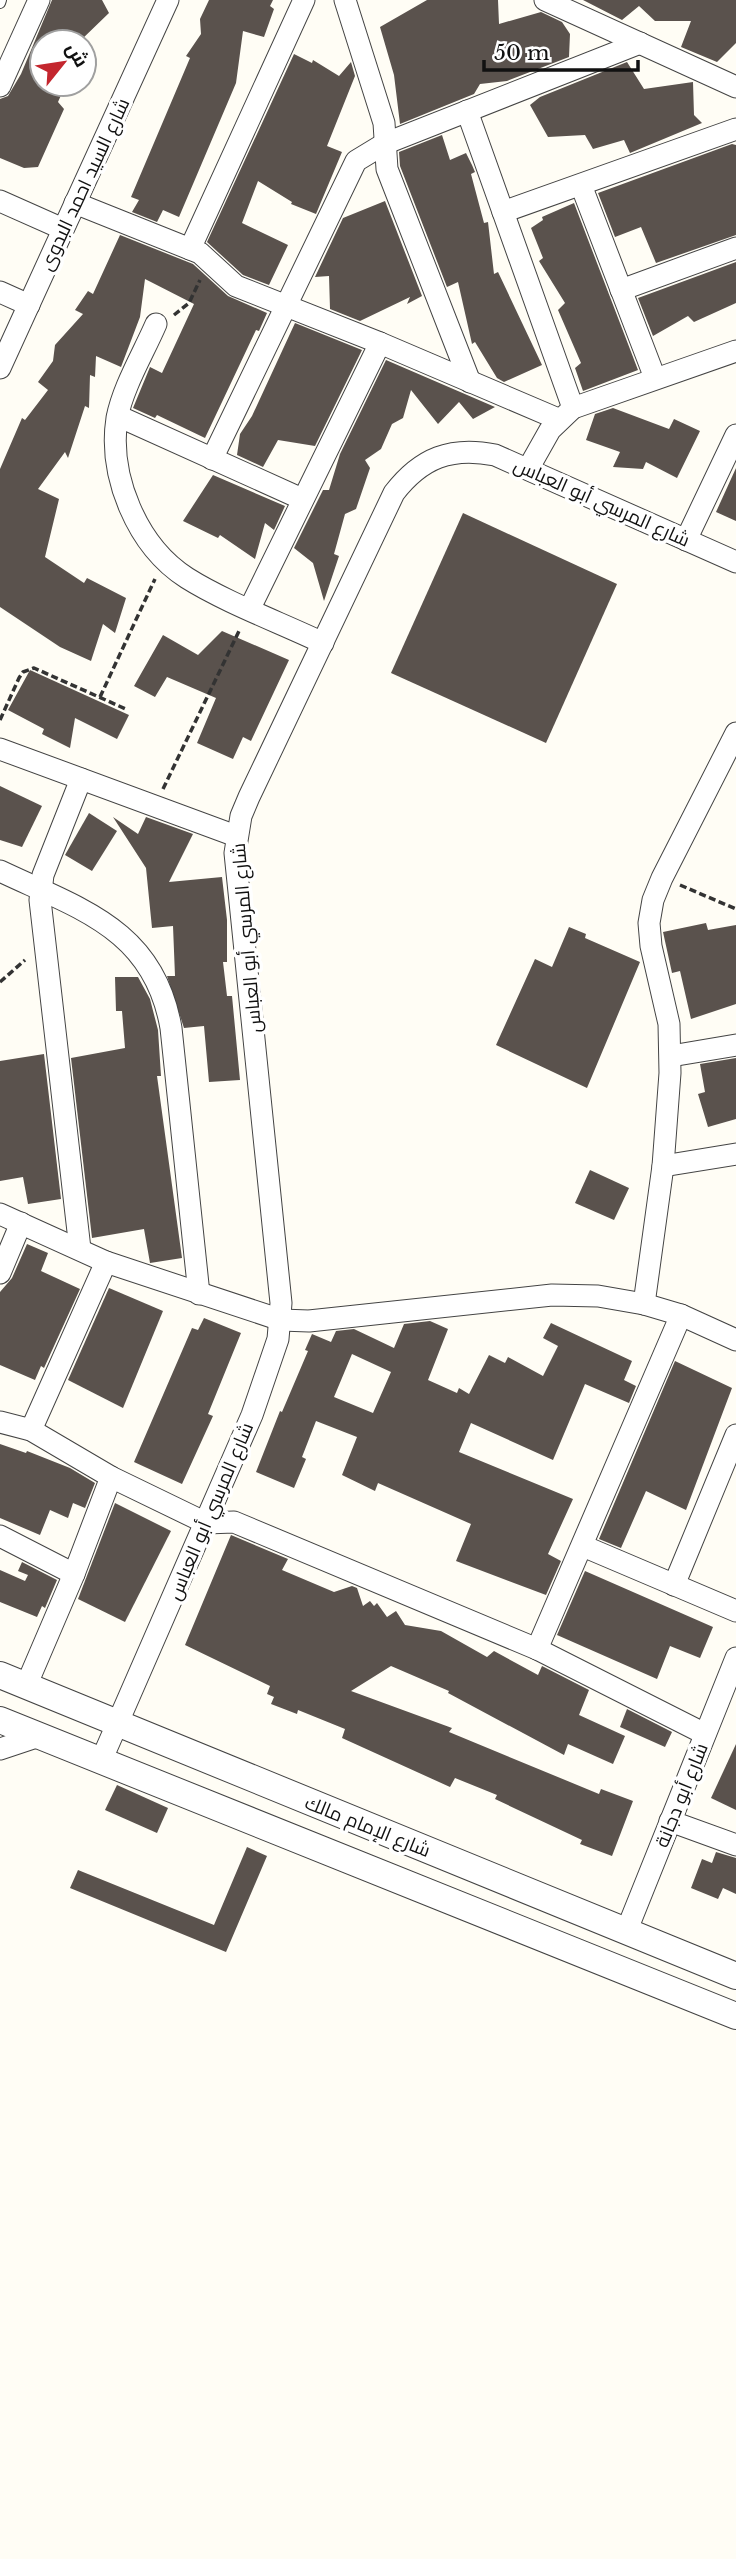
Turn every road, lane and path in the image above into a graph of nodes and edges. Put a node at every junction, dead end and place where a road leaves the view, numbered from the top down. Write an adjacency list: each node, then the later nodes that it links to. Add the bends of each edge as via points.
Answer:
1 (39, 0): 7 (street)
2 (168, 0): 14 (street, شارع السيد احمد البدوى)
3 (304, 0): 18 (street)
4 (345, 0): 11 (street, via 384,123)
5 (545, 0): 6 (street)
6 (640, 43): 8 (street); 9 (street)
7 (0, 86)
8 (736, 87)
9 (467, 111): 11 (street); 15 (street)
10 (736, 129): 12 (street)
11 (384, 144): 22 (street, via 363,155 350,170); 28 (street, via 387,169)
12 (581, 185): 15 (street); 19 (street)
13 (0, 201): 16 (street)
14 (75, 203): 16 (street, شارع السيد احمد البدوى); 18 (street)
15 (503, 212): 29 (street)
16 (64, 229): 21 (street, شارع السيد احمد البدوى)
17 (736, 248): 19 (street)
18 (200, 254): 22 (street, via 236,286); 23 (path, via 186,307)
19 (621, 290): 27 (street)
20 (0, 292): 21 (street)
21 (29, 305): 26 (street, شارع السيد احمد البدوى)
22 (285, 305): 24 (street); 32 (street)
23 (156, 324): 30 (street)
24 (380, 343): 28 (street); 34 (street)
25 (736, 351): 27 (street)
26 (0, 368)
27 (654, 379): 29 (street)
28 (470, 382): 29 (street)
29 (565, 414): 33 (street)
30 (118, 416): 32 (street); 36 (street, via 122,488 147,538)
31 (736, 435): 35 (street)
32 (212, 458): 34 (street)
33 (528, 469): 35 (street, شارع المرسي أبو العباس); 39 (street, شارع المرسي أبو العباس, via 495,454 472,450 427,460 408,475 394,493)
34 (302, 499): 38 (street)
35 (686, 540): 37 (street, شارع المرسي أبو العباس)
36 (165, 559): 38 (street, via 186,577); 40 (path)
37 (736, 562)
38 (250, 608): 39 (street); 46 (path)
39 (323, 643): 47 (street, شارع المرسي أبو العباس, via 249,797)
40 (100, 697): 41 (path); 42 (path, via 40,670 28,670 19,678)
41 (128, 710)
42 (0, 720)
43 (736, 733): 49 (street)
44 (0, 750): 45 (street)
45 (81, 779): 46 (street); 50 (street)
46 (155, 806): 47 (street)
47 (236, 836): 66 (street, شارع المرسي أبو العباس)
48 (0, 871): 50 (street)
49 (662, 878): 51 (path); 55 (street, via 649,923)
50 (40, 890): 52 (street); 63 (street, via 125,936 160,987 171,1028)
51 (736, 909)
52 (45, 942): 53 (path); 60 (street)
53 (0, 982)
54 (736, 1045): 55 (street)
55 (671, 1056): 57 (street)
56 (736, 1154): 57 (street)
57 (663, 1166): 64 (street)
58 (0, 1214): 59 (street)
59 (21, 1223): 60 (street); 62 (street)
60 (80, 1249): 61 (street)
61 (106, 1262): 63 (street); 69 (street)
62 (0, 1273)
63 (199, 1294): 66 (street)
64 (644, 1304): 65 (street); 66 (street, via 552,1295 309,1321)
65 (681, 1315): 67 (street); 74 (street)
66 (281, 1320): 72 (street, شارع المرسي أبو العباس, via 251,1415)
67 (736, 1340)
68 (0, 1422): 69 (street)
69 (32, 1430): 71 (street)
70 (736, 1435): 76 (street)
71 (111, 1477): 72 (street); 75 (street)
72 (206, 1522): 78 (street, via 234,1522); 83 (street, شارع المرسي أبو العباس)
73 (0, 1536): 75 (street)
74 (583, 1545): 76 (street); 78 (street)
75 (74, 1574): 81 (street)
76 (674, 1585): 77 (street)
77 (736, 1611)
78 (537, 1649): 84 (street)
79 (736, 1658): 84 (street, شارع أبو دجانة)
80 (0, 1675): 81 (street, شارع الإمام مالك)
81 (26, 1686): 83 (street, شارع الإمام مالك)
82 (0, 1720): 85 (street, شارع الإمام مالك)
83 (118, 1724): 87 (street, شارع المرسي أبو العباس); 90 (street, شارع الإمام مالك)
84 (705, 1734): 88 (street, شارع أبو دجانة)
85 (39, 1736): 86 (street); 87 (street, شارع الإمام مالك)
86 (0, 1749)
87 (101, 1761): 92 (street, شارع الإمام مالك)
88 (670, 1821): 89 (street); 90 (street, شارع أبو دجانة)
89 (736, 1845)
90 (626, 1932): 91 (street, شارع الإمام مالك)
91 (736, 1976)
92 (736, 2017)

